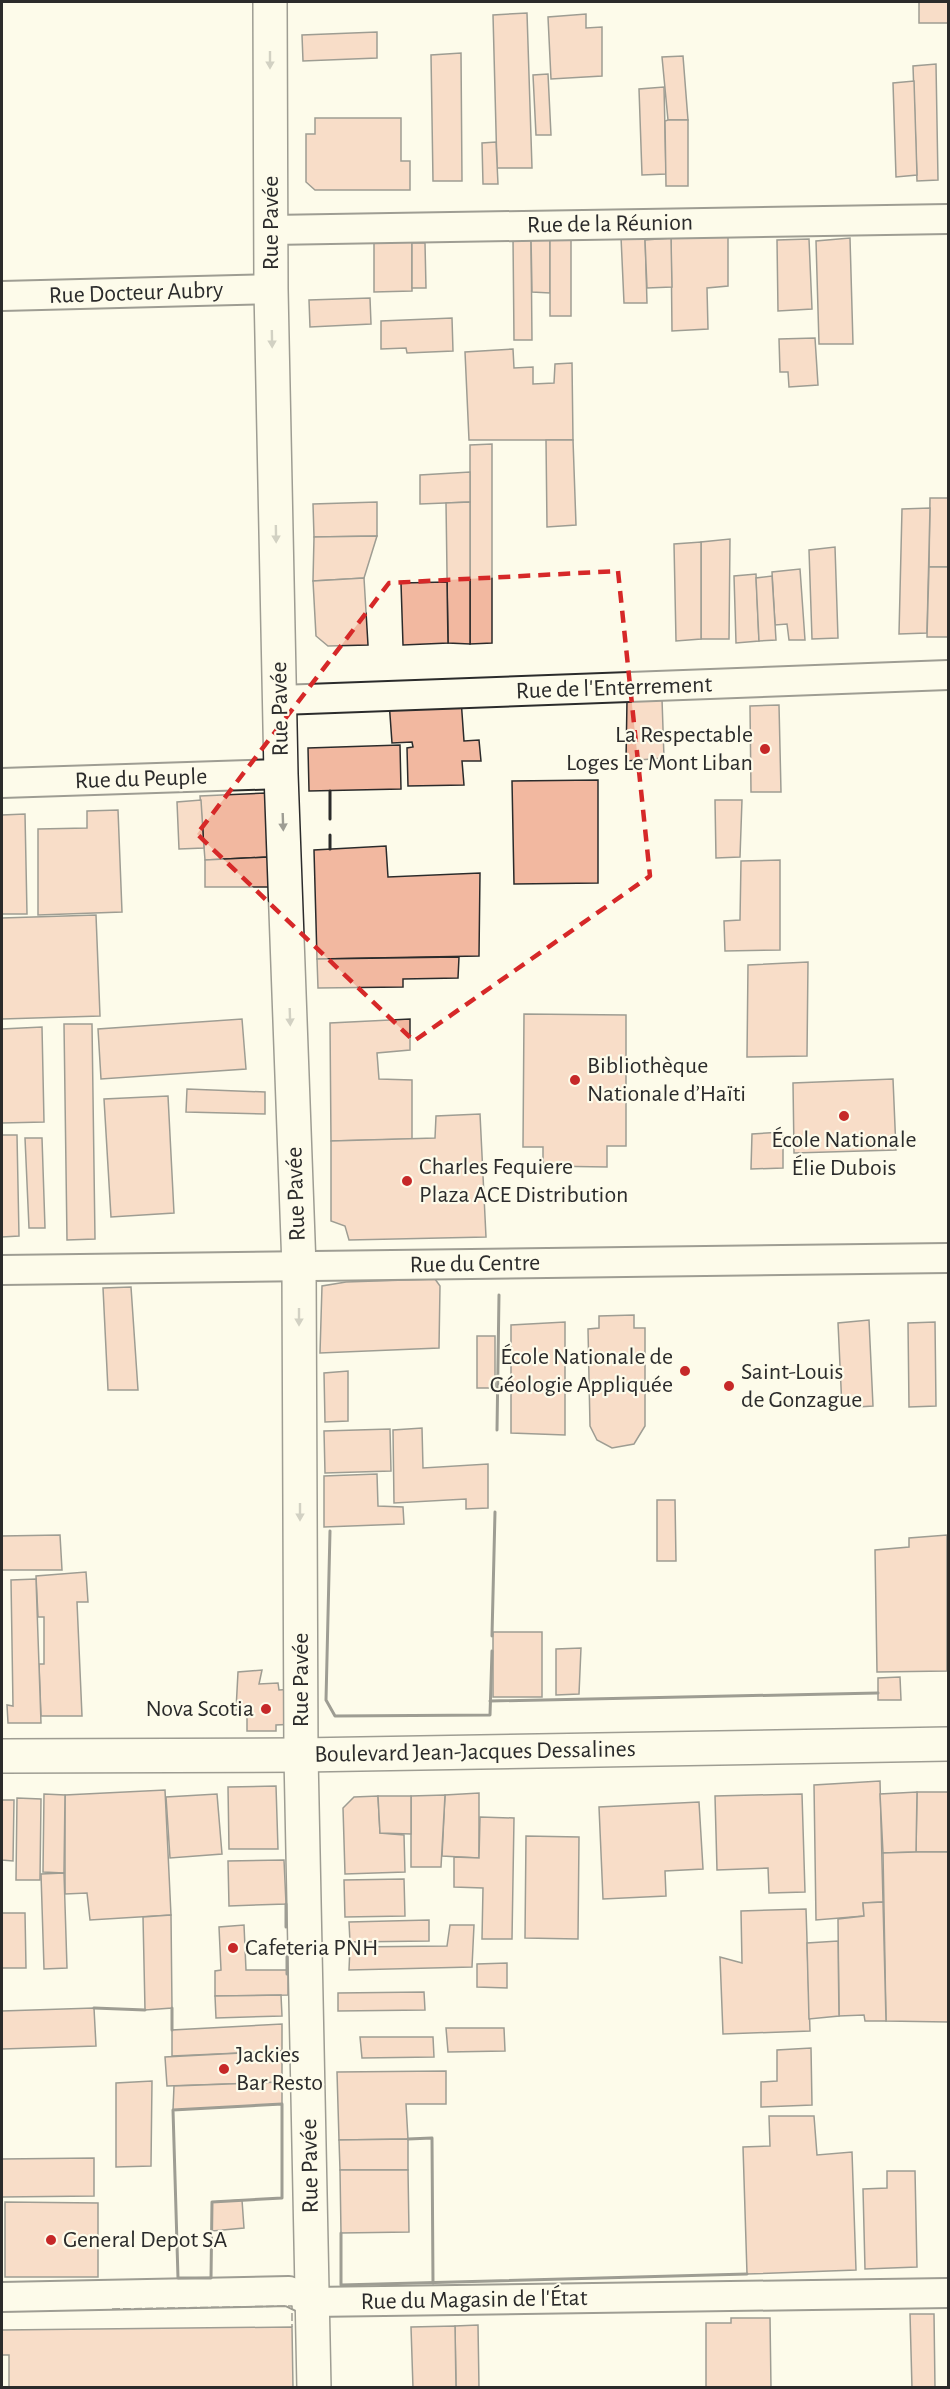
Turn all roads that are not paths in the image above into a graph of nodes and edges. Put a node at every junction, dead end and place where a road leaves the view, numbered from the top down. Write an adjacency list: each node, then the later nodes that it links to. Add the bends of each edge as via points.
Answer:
1 (270, 2): 3 (main road, Rue Pavée, one-way to 3)
2 (948, 219): 3 (street, Rue de la Réunion)
3 (271, 230): 4 (main road, Rue Pavée)
4 (271, 289): 5 (street, Rue Docteur Aubry); 7 (main road, Rue Pavée, one-way to 7)
5 (2, 296)
6 (948, 675): 7 (street, Rue de l'Enterrement)
7 (280, 700): 8 (main road, Rue Pavée)
8 (281, 774): 9 (street, Rue du Peuple); 11 (main road, Rue Pavée, one-way to 11)
9 (2, 783)
10 (948, 1258): 11 (street, Rue du Centre)
11 (299, 1267): 12 (street, Rue du Centre); 14 (main road, Rue Pavée, one-way to 14)
12 (2, 1270)
13 (948, 1744): 14 (main road, Boulevard Jean-Jacques Dessalines)
14 (301, 1755): 15 (main road, Boulevard Jean-Jacques Dessalines); 18 (main road, Rue Pavée)
15 (2, 1756)
16 (948, 2293): 18 (street, Rue du Magasin de l'État)
17 (2, 2297): 18 (street, Rue du Magasin de l'État, via 289,2291)
18 (312, 2302): 19 (main road, Rue Pavée)
19 (314, 2388)

